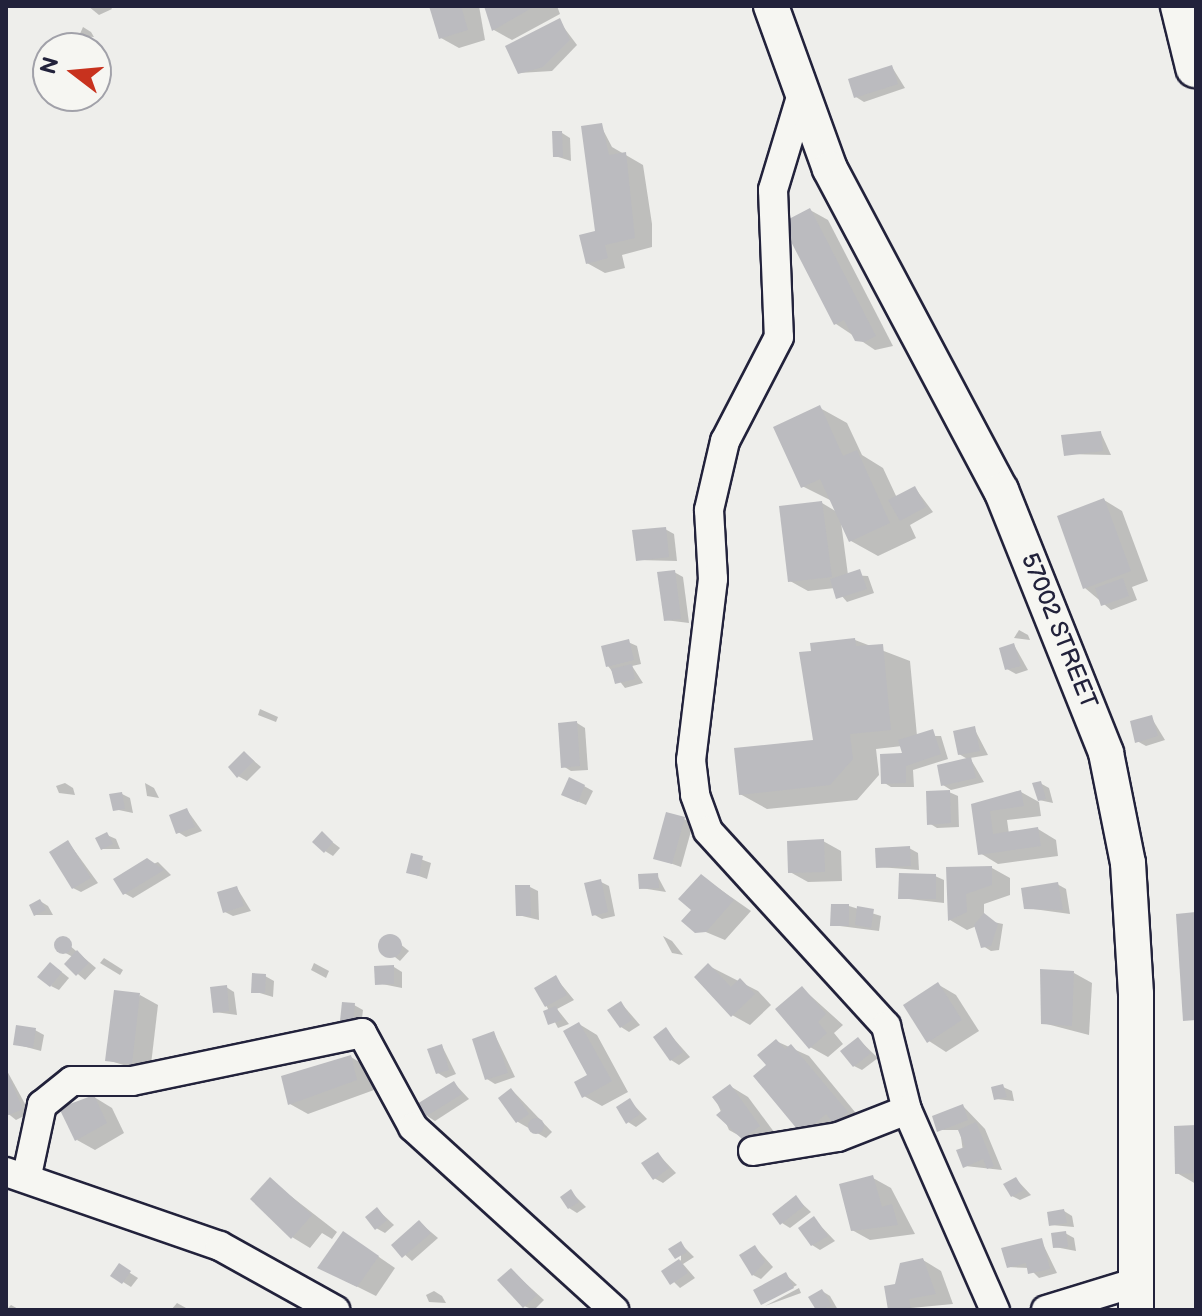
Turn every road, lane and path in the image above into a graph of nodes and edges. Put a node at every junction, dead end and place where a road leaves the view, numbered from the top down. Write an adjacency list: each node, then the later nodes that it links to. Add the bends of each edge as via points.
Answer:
1 (771, 6): 4 (street, 57002 STREET)
2 (1181, 6): 3 (main road)
3 (1196, 67)
4 (801, 97): 5 (street, via 773,190 779,337 725,441 709,510 713,579 691,760 708,831 886,1026); 8 (street, 57002 STREET, via 830,169 1001,490 1106,753 1128,863 1136,994)
5 (907, 1110): 6 (street, via 838,1137); 11 (street)
6 (753, 1151)
7 (17, 1174): 9 (street, via 220,1246); 10 (street, via 42,1105 72,1081 132,1081 362,1033 413,1127)
8 (1135, 1296): 12 (street)
9 (335, 1310)
10 (614, 1310)
11 (995, 1310)
12 (1046, 1310)

